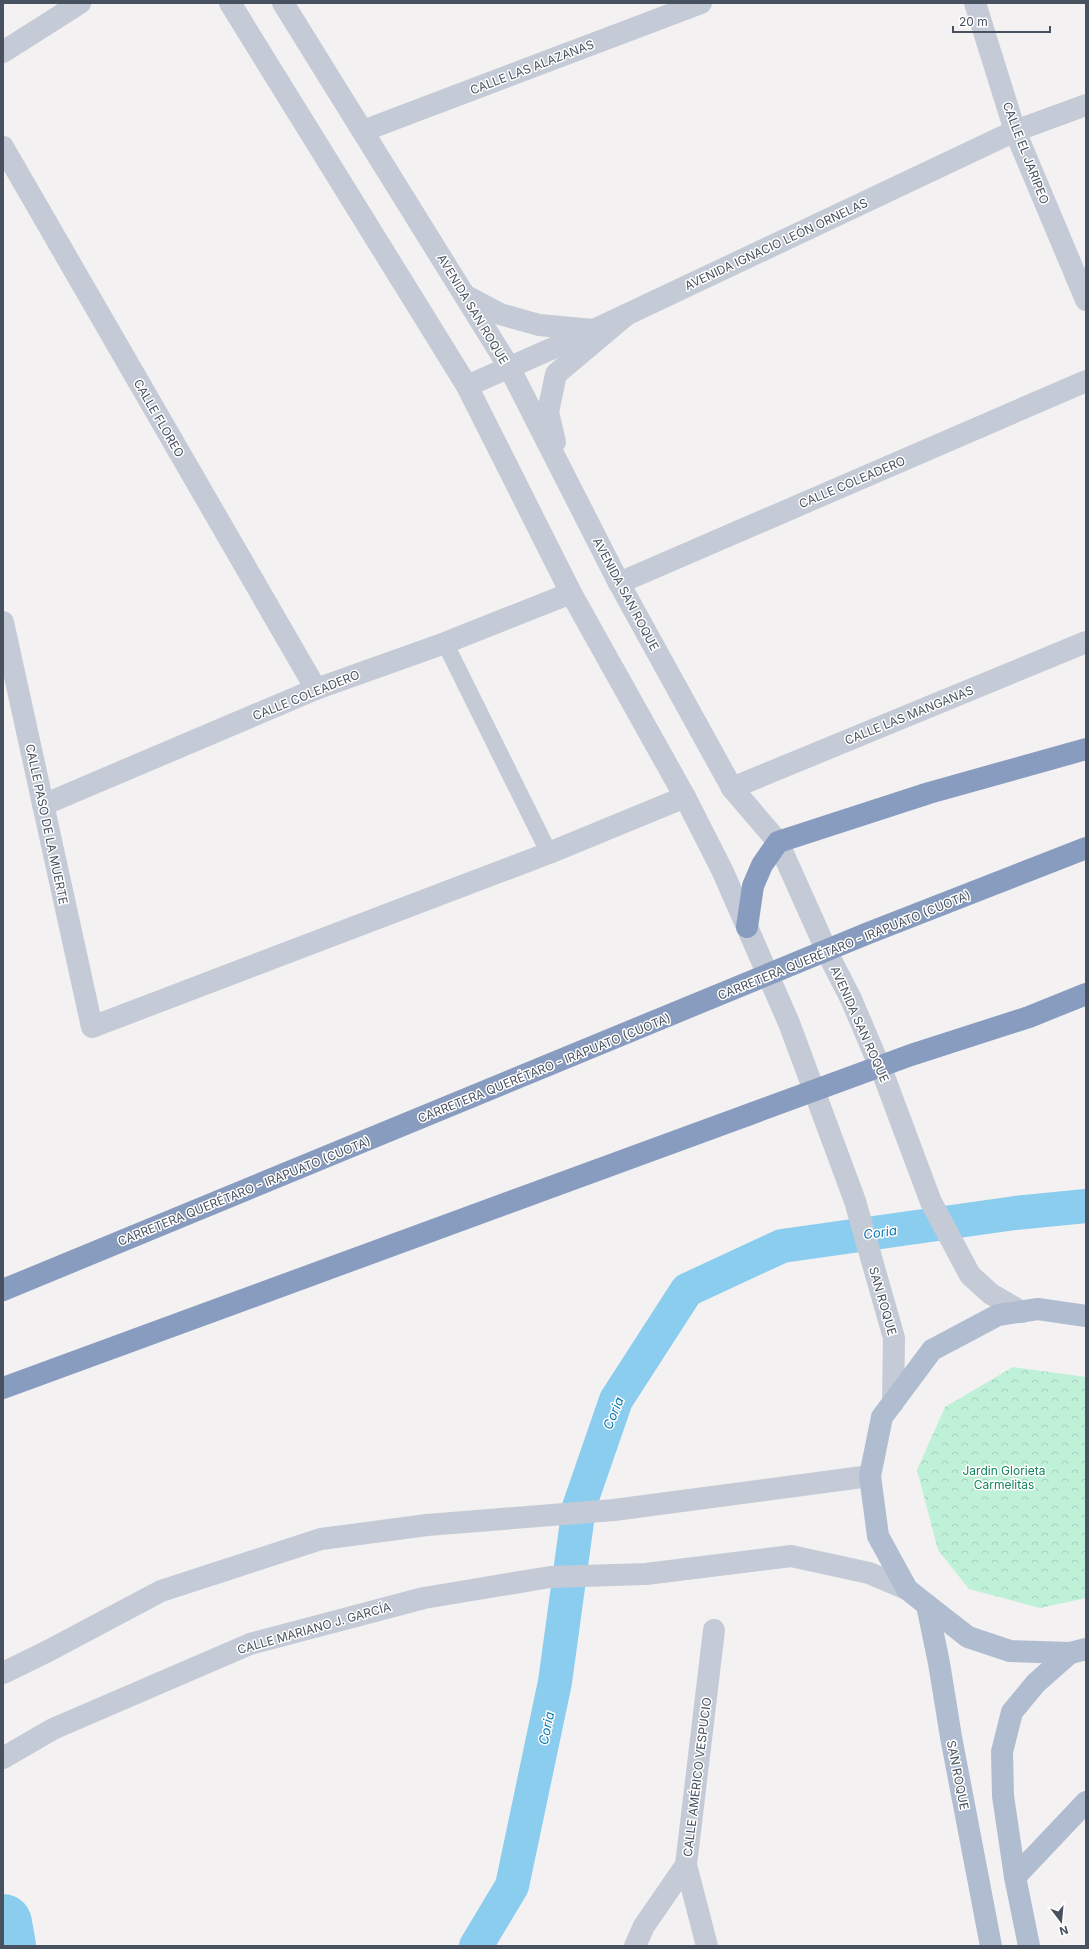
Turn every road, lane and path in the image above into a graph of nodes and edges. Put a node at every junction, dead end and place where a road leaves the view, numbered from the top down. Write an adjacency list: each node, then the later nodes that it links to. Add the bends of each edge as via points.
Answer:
1 (80, 3): 6 (street)
2 (230, 3): 17 (street)
3 (283, 3): 8 (street, AVENIDA SAN ROQUE)
4 (701, 3): 8 (street, CALLE LAS ALAZANAS)
5 (975, 3): 9 (street, CALLE EL JARIPEO)
6 (3, 52)
7 (1086, 105): 9 (street, AVENIDA IGNACIO LEÓN ORNELAS)
8 (363, 131): 11 (street, AVENIDA SAN ROQUE)
9 (1015, 131): 12 (street, CALLE EL JARIPEO); 13 (street, AVENIDA IGNACIO LEÓN ORNELAS)
10 (3, 147): 24 (street, CALLE FLOREO)
11 (465, 295): 14 (street, via 500,314 539,324); 15 (street, AVENIDA SAN ROQUE)
12 (1086, 300)
13 (625, 316): 14 (street, AVENIDA IGNACIO LEÓN ORNELAS); 18 (street, via 556,374 548,412)
14 (594, 330): 15 (street, AVENIDA IGNACIO LEÓN ORNELAS)
15 (509, 367): 17 (street, AVENIDA IGNACIO LEÓN ORNELAS); 18 (street, AVENIDA SAN ROQUE)
16 (1086, 381): 19 (street, CALLE COLEADERO)
17 (468, 386): 20 (street)
18 (562, 470): 19 (street, AVENIDA SAN ROQUE)
19 (619, 583): 26 (street, AVENIDA SAN ROQUE)
20 (571, 593): 23 (street, CALLE COLEADERO); 27 (street)
21 (3, 622): 28 (street, CALLE PASO DE LA MUERTE)
22 (1086, 642): 26 (street, CALLE LAS MANGANAS)
23 (445, 644): 24 (street, CALLE COLEADERO); 31 (lane)
24 (316, 690): 28 (street, CALLE COLEADERO)
25 (1086, 749): 29 (highway, via 929,793)
26 (732, 788): 29 (street, AVENIDA SAN ROQUE)
27 (685, 797): 31 (street); 32 (street, via 723,872)
28 (43, 805): 31 (street, CALLE PASO DE LA MUERTE, via 92,1027)
29 (778, 842): 32 (highway, via 762,864 753,886); 37 (street, AVENIDA SAN ROQUE, via 885,1079 931,1202 970,1274 992,1294)
30 (1086, 848): 36 (highway, CARRETERA QUERÉTARO - IRAPUATO (CUOTA), via 866,934)
31 (549, 853)
32 (747, 927): 40 (street, SAN ROQUE, via 790,1023 855,1201 894,1338)
33 (1086, 994): 35 (highway)
34 (1086, 997): 35 (highway)
35 (1029, 1017): 39 (highway, via 911,1055)
36 (3, 1290)
37 (1022, 1312): 38 (main road, via 1038,1309); 40 (main road, via 998,1315 932,1350)
38 (1086, 1316)
39 (3, 1388)
40 (893, 1403): 41 (main road, via 882,1417)
41 (870, 1476): 42 (main road, via 878,1536); 46 (street, via 614,1510 428,1525 321,1539 161,1591)
42 (907, 1589): 43 (main road); 47 (street, CALLE MARIANO J. GARCÍA, via 869,1573 791,1556 646,1574 550,1577 424,1598 250,1644 53,1729)
43 (927, 1605): 45 (main road, via 968,1637 1010,1651); 53 (main road, SAN ROQUE)
44 (714, 1630): 49 (street, CALLE AMÉRICO VESPUCIO)
45 (1078, 1651): 50 (main road, via 1036,1683 1012,1712 1002,1752 1003,1796)
46 (3, 1673)
47 (3, 1758)
48 (1086, 1802): 50 (main road)
49 (686, 1865): 51 (street, via 644,1926); 52 (street, CALLE AMÉRICO VESPUCIO)
50 (1015, 1877): 54 (main road)
51 (635, 1946)
52 (707, 1946)
53 (991, 1946)
54 (1030, 1946)

